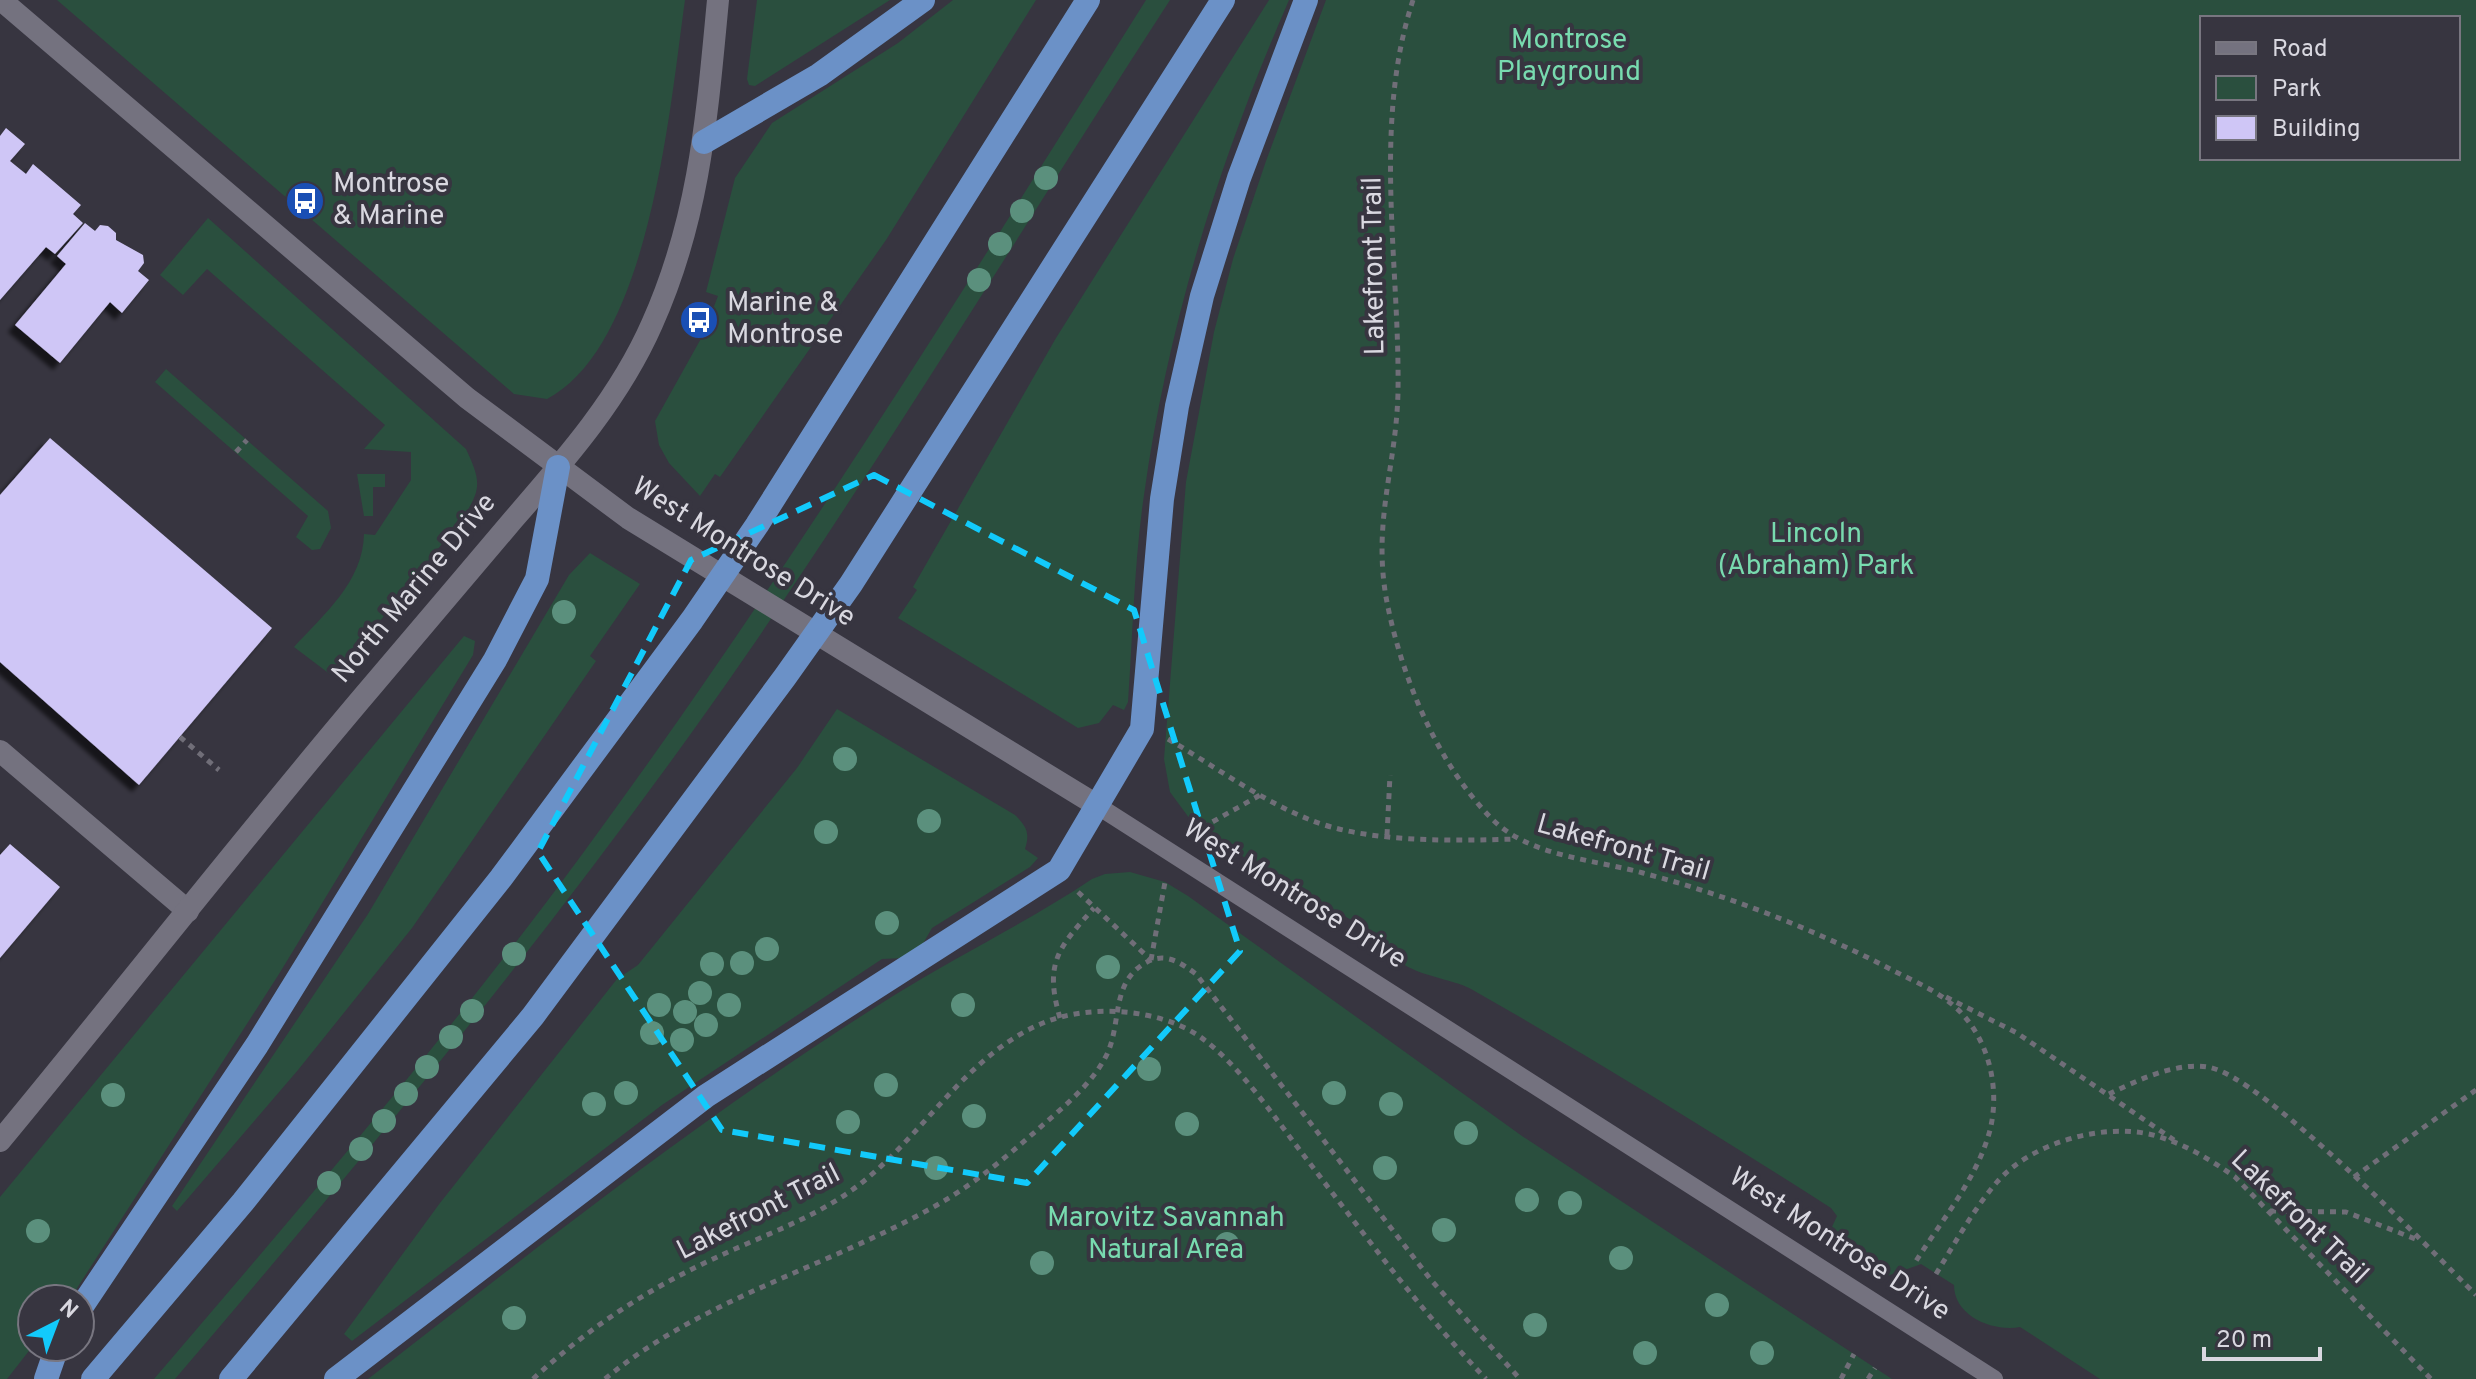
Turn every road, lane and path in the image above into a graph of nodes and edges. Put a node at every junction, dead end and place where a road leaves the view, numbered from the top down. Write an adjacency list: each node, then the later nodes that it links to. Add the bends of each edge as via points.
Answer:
1 (1, 0): 11 (street, West Montrose Drive, via 467,398)
2 (718, 0): 8 (street, North Marine Drive)
3 (923, 0): 8 (highway, via 819,75)
4 (1088, 0): 40 (highway, via 692,620 501,878 243,1202)
5 (1223, 0): 41 (highway, via 851,584 785,677 533,1016)
6 (1306, 0): 17 (highway, via 1239,178 1202,296 1162,499 1142,729)
7 (1413, 0): 19 (path, Lakefront Trail, via 1399,57 1392,139 1398,395 1382,505 1382,565 1400,651 1440,744 1490,818)
8 (704, 142): 11 (street, North Marine Drive, via 687,232 650,328 596,421)
9 (247, 440): 10 (path)
10 (236, 452)
11 (558, 467): 17 (street, West Montrose Drive, via 628,518); 22 (street, North Marine Drive); 36 (highway, via 537,579 495,660 257,1045)
12 (180, 737): 15 (path)
13 (1164, 737): 18 (path, via 1306,818)
14 (0, 751): 22 (street)
15 (219, 770)
16 (1390, 775): 18 (path)
17 (1098, 806): 42 (highway, via 1059,870 706,1096); 49 (lane, West Montrose Drive)
18 (1387, 835): 19 (path)
19 (1515, 839): 24 (path, Lakefront Trail, via 1738,903 1865,955)
20 (1076, 890): 21 (path)
21 (1094, 908): 23 (path); 26 (path, via 1063,944 1053,965)
22 (188, 911): 29 (street, North Marine Drive)
23 (1151, 960): 25 (path, via 1122,987); 46 (path, via 1172,959 1196,974 1431,1280)
24 (1941, 995): 28 (path, via 2017,1033); 34 (path, Lakefront Trail, via 1978,1035 1994,1093 1988,1138 1977,1163)
25 (1117, 1013): 26 (path, Lakefront Trail); 44 (path, via 1111,1046 1090,1080 965,1187 689,1325); 45 (path, Lakefront Trail, via 1153,1016 1201,1038 1255,1093 1419,1303)
26 (1060, 1018): 43 (path, Lakefront Trail, via 1024,1033 986,1060 853,1190 649,1291 593,1327)
27 (2476, 1090): 31 (path)
28 (2109, 1094): 30 (path); 31 (path, via 2171,1071 2217,1069 2251,1088)
29 (0, 1141)
30 (2180, 1145): 32 (path, Lakefront Trail, via 2235,1177); 35 (path, Lakefront Trail, via 2143,1133 2113,1132 2028,1155 1990,1191)
31 (2354, 1177): 33 (path)
32 (2269, 1211): 33 (path, via 2346,1212); 50 (path, Lakefront Trail)
33 (2424, 1242): 37 (path)
34 (1916, 1261)
35 (1936, 1274)
36 (96, 1285)
37 (2476, 1295)
38 (1854, 1354): 47 (path)
39 (1875, 1368): 48 (path)
40 (93, 1379)
41 (231, 1379)
42 (336, 1379)
43 (533, 1379)
44 (605, 1379)
45 (1486, 1379)
46 (1520, 1379)
47 (1841, 1379)
48 (1868, 1379)
49 (1994, 1379)
50 (2431, 1379)

